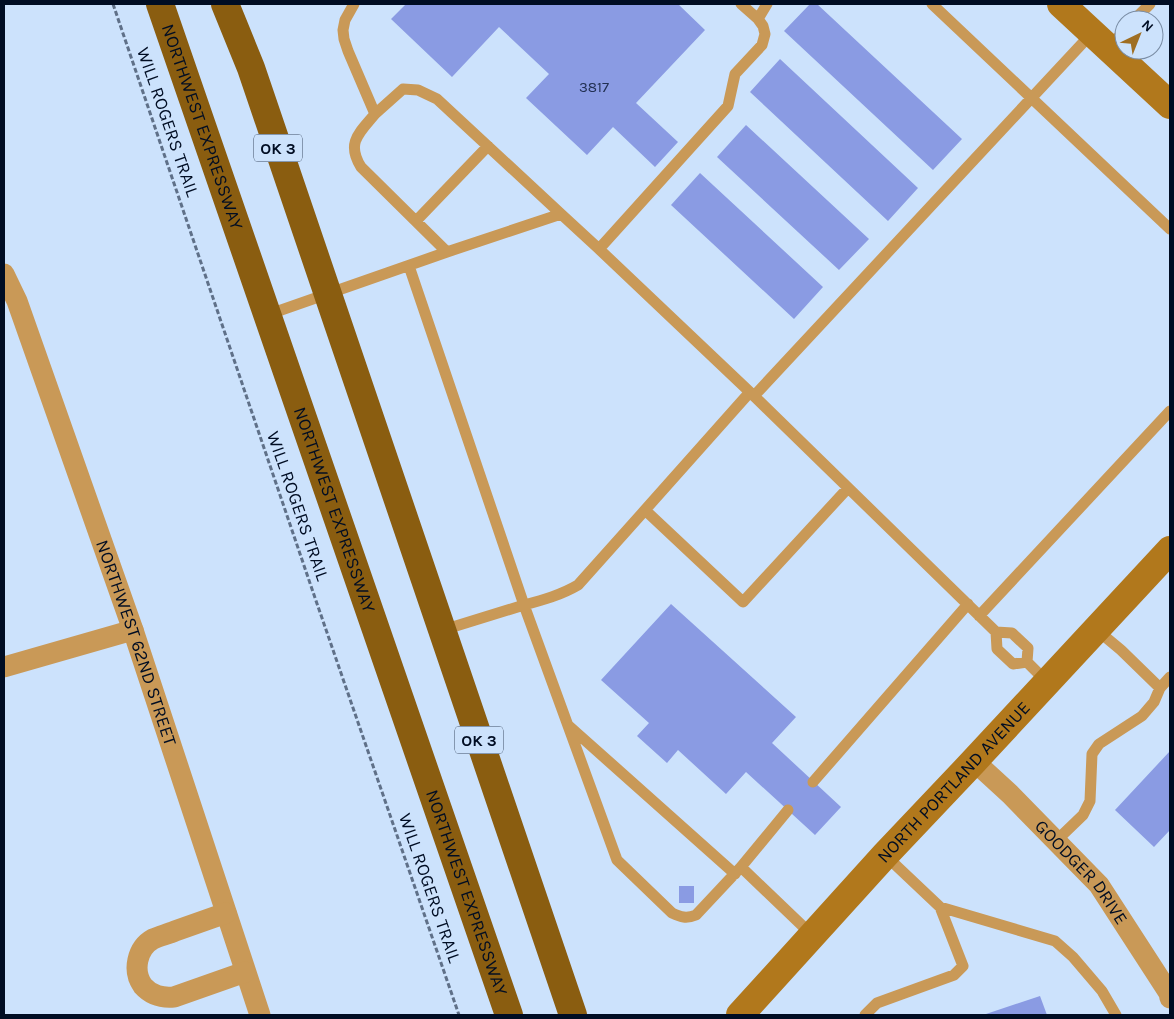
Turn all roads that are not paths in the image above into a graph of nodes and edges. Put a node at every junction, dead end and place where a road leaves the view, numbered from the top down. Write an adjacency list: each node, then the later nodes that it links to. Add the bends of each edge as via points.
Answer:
1 (160, 4): 22 (highway, NORTHWEST EXPRESSWAY)
2 (225, 4): 21 (highway, OK 3, via 251,68)
3 (354, 4): 12 (lane, via 345,20 344,39)
4 (741, 4): 8 (lane)
5 (767, 4): 8 (lane)
6 (932, 4): 10 (lane)
7 (1061, 4): 9 (main road)
8 (758, 19): 17 (lane, via 765,34 762,45 735,74 728,106)
9 (1108, 37): 10 (lane); 11 (main road)
10 (1032, 98): 16 (lane); 23 (lane)
11 (1170, 105)
12 (375, 114): 13 (lane, via 403,89 418,90 437,99); 15 (lane, via 356,138 356,159)
13 (488, 146): 14 (lane); 15 (lane)
14 (561, 214): 17 (lane); 18 (lane)
15 (416, 221): 18 (lane)
16 (1170, 229)
17 (599, 249): 23 (lane)
18 (448, 252): 19 (lane)
19 (409, 266): 21 (lane); 29 (lane)
20 (4, 274): 32 (street, NORTHWEST 62ND STREET, via 17,301)
21 (327, 294): 22 (lane); 33 (highway, OK 3)
22 (267, 315): 54 (highway, NORTHWEST EXPRESSWAY)
23 (752, 394): 25 (lane); 26 (lane)
24 (1170, 411): 30 (lane)
25 (848, 488): 26 (lane, via 743,602); 28 (lane)
26 (645, 510): 29 (lane, via 578,585 567,592)
27 (1170, 550): 31 (main road, NORTH PORTLAND AVENUE)
28 (968, 604): 30 (lane); 42 (lane)
29 (524, 605): 33 (lane); 40 (lane)
30 (979, 616): 34 (lane)
31 (1096, 629): 38 (main road, NORTH PORTLAND AVENUE); 39 (lane)
32 (133, 630): 36 (street); 48 (street, NORTHWEST 62ND STREET)
33 (442, 631): 52 (highway, OK 3)
34 (996, 632): 35 (lane, via 1012,632 1028,648); 35 (lane, via 997,649 1013,664)
35 (1027, 662): 38 (lane)
36 (4, 667)
37 (1170, 677): 39 (lane)
38 (1047, 682): 41 (main road, NORTH PORTLAND AVENUE)
39 (1160, 688): 44 (lane, via 1154,702 1142,716 1099,744 1092,754 1090,801 1083,814)
40 (568, 725): 46 (lane); 46 (lane, via 617,860 672,913 680,917 696,916)
41 (974, 761): 44 (street, GOODGER DRIVE); 45 (main road, NORTH PORTLAND AVENUE)
42 (814, 782)
43 (788, 810): 46 (lane)
44 (1056, 841): 51 (street, GOODGER DRIVE, via 1099,885)
45 (884, 855): 47 (lane); 49 (main road, NORTH PORTLAND AVENUE)
46 (738, 871): 49 (lane)
47 (940, 907): 56 (lane, via 963,966 954,976 877,1003); 57 (lane, via 1055,940 1102,991)
48 (226, 913): 50 (street, NORTHWEST 62ND STREET); 50 (street, via 152,940 142,950 137,974 153,994 164,998)
49 (812, 936): 55 (main road, NORTH PORTLAND AVENUE)
50 (246, 972): 53 (street, NORTHWEST 62ND STREET)
51 (1170, 998)
52 (575, 1011)
53 (260, 1015)
54 (509, 1015)
55 (740, 1015)
56 (865, 1015)
57 (1116, 1015)

